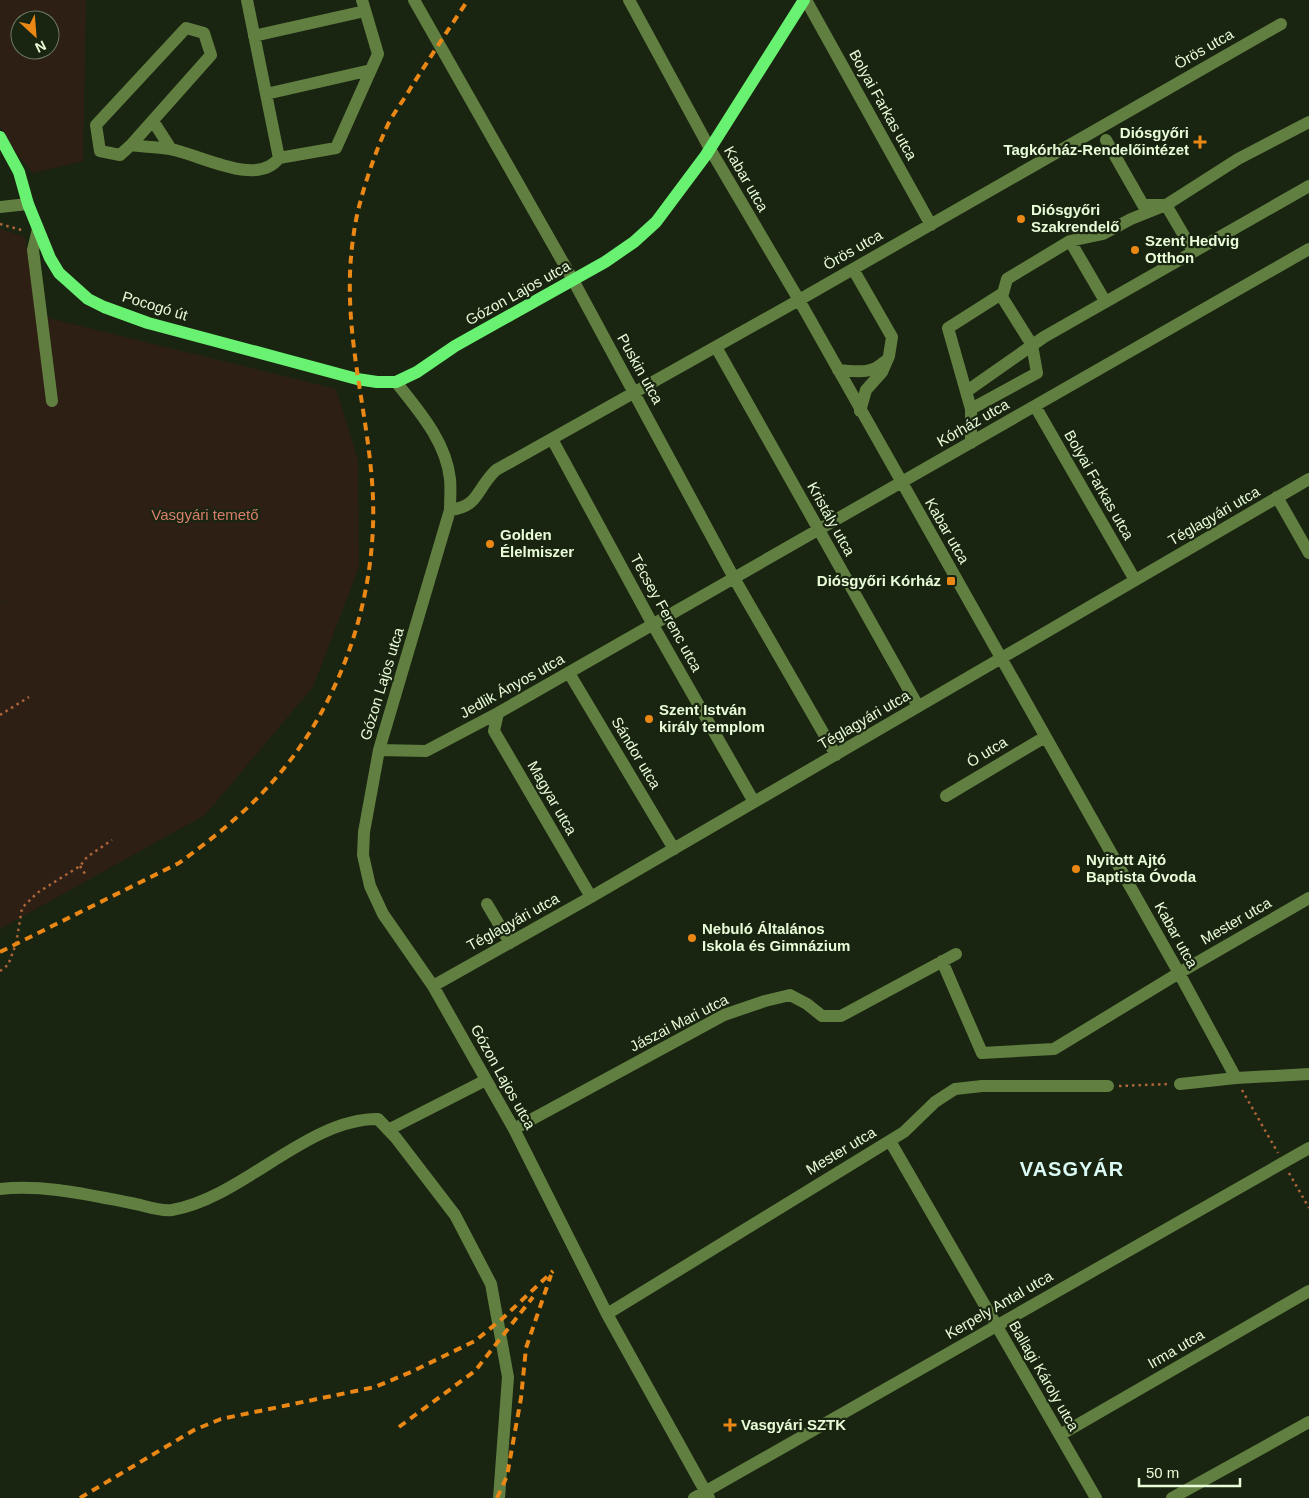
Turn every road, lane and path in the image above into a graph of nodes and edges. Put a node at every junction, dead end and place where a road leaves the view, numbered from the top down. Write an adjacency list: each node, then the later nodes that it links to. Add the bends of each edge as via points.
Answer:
1 (247, 0): 7 (street)
2 (414, 0): 29 (street, Puskin utca)
3 (628, 0): 16 (street, Kabar utca)
4 (805, 0): 16 (main road, Gózon Lajos utca); 23 (street, Bolyai Farkas utca)
5 (364, 5): 7 (street); 8 (street, via 378,54)
6 (1281, 24): 23 (street, Örös utca)
7 (254, 36): 9 (street)
8 (371, 70): 9 (street); 17 (street, via 336,148)
9 (266, 94): 17 (street)
10 (153, 121): 14 (street); 14 (street, via 211,55 204,33 186,28 96,124 100,150 120,155); 15 (street)
11 (1309, 122): 20 (street, via 1238,159)
12 (0, 137): 19 (main road, Pocogó út, via 19,172)
13 (1106, 140): 20 (street, via 1143,204)
14 (131, 145): 15 (street)
15 (171, 149): 17 (street, via 242,170 266,170)
16 (710, 149): 29 (main road, Gózon Lajos utca, via 656,222 606,262); 31 (street, Kabar utca)
17 (279, 158)
18 (1309, 186): 27 (street)
19 (28, 204): 21 (street); 24 (main road, Pocogó út)
20 (1166, 205): 25 (street, via 1103,234); 27 (street)
21 (0, 207)
22 (0, 224): 24 (path, via 22,231)
23 (931, 225): 28 (street, Örös utca)
24 (38, 229): 37 (main road, Pocogó út, via 59,272 88,299 104,307 148,323 357,379); 40 (street, via 33,250)
25 (1070, 241): 30 (street, via 1007,279); 32 (street)
26 (1309, 249): 41 (street, Kórház utca)
27 (1193, 251): 32 (street)
28 (853, 269): 31 (street, Örös utca); 35 (street, via 892,337)
29 (573, 280): 37 (main road, Gózon Lajos utca); 39 (street, Puskin utca)
30 (1003, 293): 33 (street, via 1002,297); 38 (street, via 948,328)
31 (798, 300): 34 (street, Örös utca); 36 (street, Kabar utca)
32 (1105, 301): 33 (street)
33 (1032, 345): 38 (street); 42 (street, via 1037,373)
34 (716, 347): 39 (street, Örös utca); 50 (street, Kristály utca)
35 (889, 356): 36 (street, via 877,369 863,372); 43 (street, via 882,372 866,390)
36 (838, 370): 43 (street, Kabar utca)
37 (396, 382): 49 (street, Gózon Lajos utca, via 429,424 443,452 450,478)
38 (967, 391): 42 (street)
39 (635, 393): 44 (street, Örös utca); 52 (street, Puskin utca)
40 (52, 401)
41 (1035, 406): 45 (street, Kórház utca); 53 (street, Bolyai Farkas utca)
42 (971, 409): 45 (street)
43 (860, 411): 47 (street, Kabar utca)
44 (552, 439): 49 (street, Örös utca, via 496,470 485,480 471,504); 54 (street, Técsey Ferenc utca)
45 (971, 443): 47 (street, Kórház utca)
46 (1309, 479): 48 (street, Téglagyári utca)
47 (901, 483): 50 (street, Kórház utca); 55 (street, Kabar utca)
48 (1278, 497): 51 (street); 53 (street, Téglagyári utca)
49 (450, 510): 62 (street, Gózon Lajos utca)
50 (819, 530): 52 (street, Kórház utca); 58 (street, Kristály utca)
51 (1309, 553)
52 (734, 578): 54 (street, Kórház utca); 63 (street, Puskin utca)
53 (1135, 580): 55 (street, Téglagyári utca)
54 (653, 625): 56 (street, Jedlik Ányos utca); 65 (street, Técsey Ferenc utca)
55 (1001, 659): 58 (street, Téglagyári utca); 61 (street, Kabar utca)
56 (570, 673): 59 (street, Jedlik Ányos utca); 67 (street, Sándor utca)
57 (29, 698): 60 (path)
58 (918, 706): 63 (street, Téglagyári utca)
59 (498, 713): 62 (street, Jedlik Ányos utca, via 426,751); 70 (street, Magyar utca, via 494,730)
60 (0, 716)
61 (1045, 737): 64 (street, Ó utca); 77 (street, Kabar utca)
62 (379, 750): 78 (street, Gózon Lajos utca, via 364,832 363,855 370,886 383,914)
63 (836, 755): 65 (street, Téglagyári utca)
64 (946, 796)
65 (754, 802): 67 (street, Téglagyári utca)
66 (112, 840): 68 (path, via 87,857)
67 (674, 849): 70 (street, Téglagyári utca)
68 (80, 866): 69 (path); 76 (path, via 37,893 22,908 16,944 8,965)
69 (87, 877)
70 (591, 897): 73 (street, Téglagyári utca)
71 (1309, 898): 77 (street, Mester utca)
72 (487, 904): 73 (street)
73 (510, 943): 78 (street, Téglagyári utca)
74 (956, 954): 75 (street, Jászai Mari utca)
75 (942, 961): 77 (street, Mester utca, via 982,1052 1054,1049); 84 (street, Jászai Mari utca, via 841,1016 822,1016 790,995 724,1015)
76 (0, 971)
77 (1179, 973): 80 (street, Kabar utca)
78 (433, 986): 81 (street, Gózon Lajos utca)
79 (1309, 1074): 80 (street)
80 (1236, 1078): 82 (street); 88 (path)
81 (486, 1080): 84 (street, Gózon Lajos utca); 85 (street)
82 (1180, 1084): 83 (path)
83 (1108, 1086): 86 (street, Mester utca, via 954,1089)
84 (514, 1129): 92 (street, Gózon Lajos utca)
85 (388, 1130): 89 (street, via 378,1119 361,1119 312,1138 206,1200 170,1211 62,1190); 97 (street, via 455,1215 490,1284 508,1377)
86 (890, 1141): 92 (street, Mester utca); 93 (street, Ballagi Károly utca)
87 (1309, 1148): 88 (street, Kerpely Antal utca)
88 (1284, 1163): 90 (path); 93 (street, Kerpely Antal utca)
89 (0, 1189)
90 (1309, 1208)
91 (1309, 1291): 95 (street, Irma utca)
92 (607, 1314): 96 (street, Gózon Lajos utca)
93 (996, 1325): 95 (street, Ballagi Károly utca); 96 (street, Kerpely Antal utca)
94 (1309, 1422): 100 (street)
95 (1060, 1435): 99 (street, Ballagi Károly utca)
96 (707, 1494): 98 (street, Kerpely Antal utca)
97 (499, 1498)
98 (694, 1498)
99 (1096, 1498)
100 (1172, 1498)

